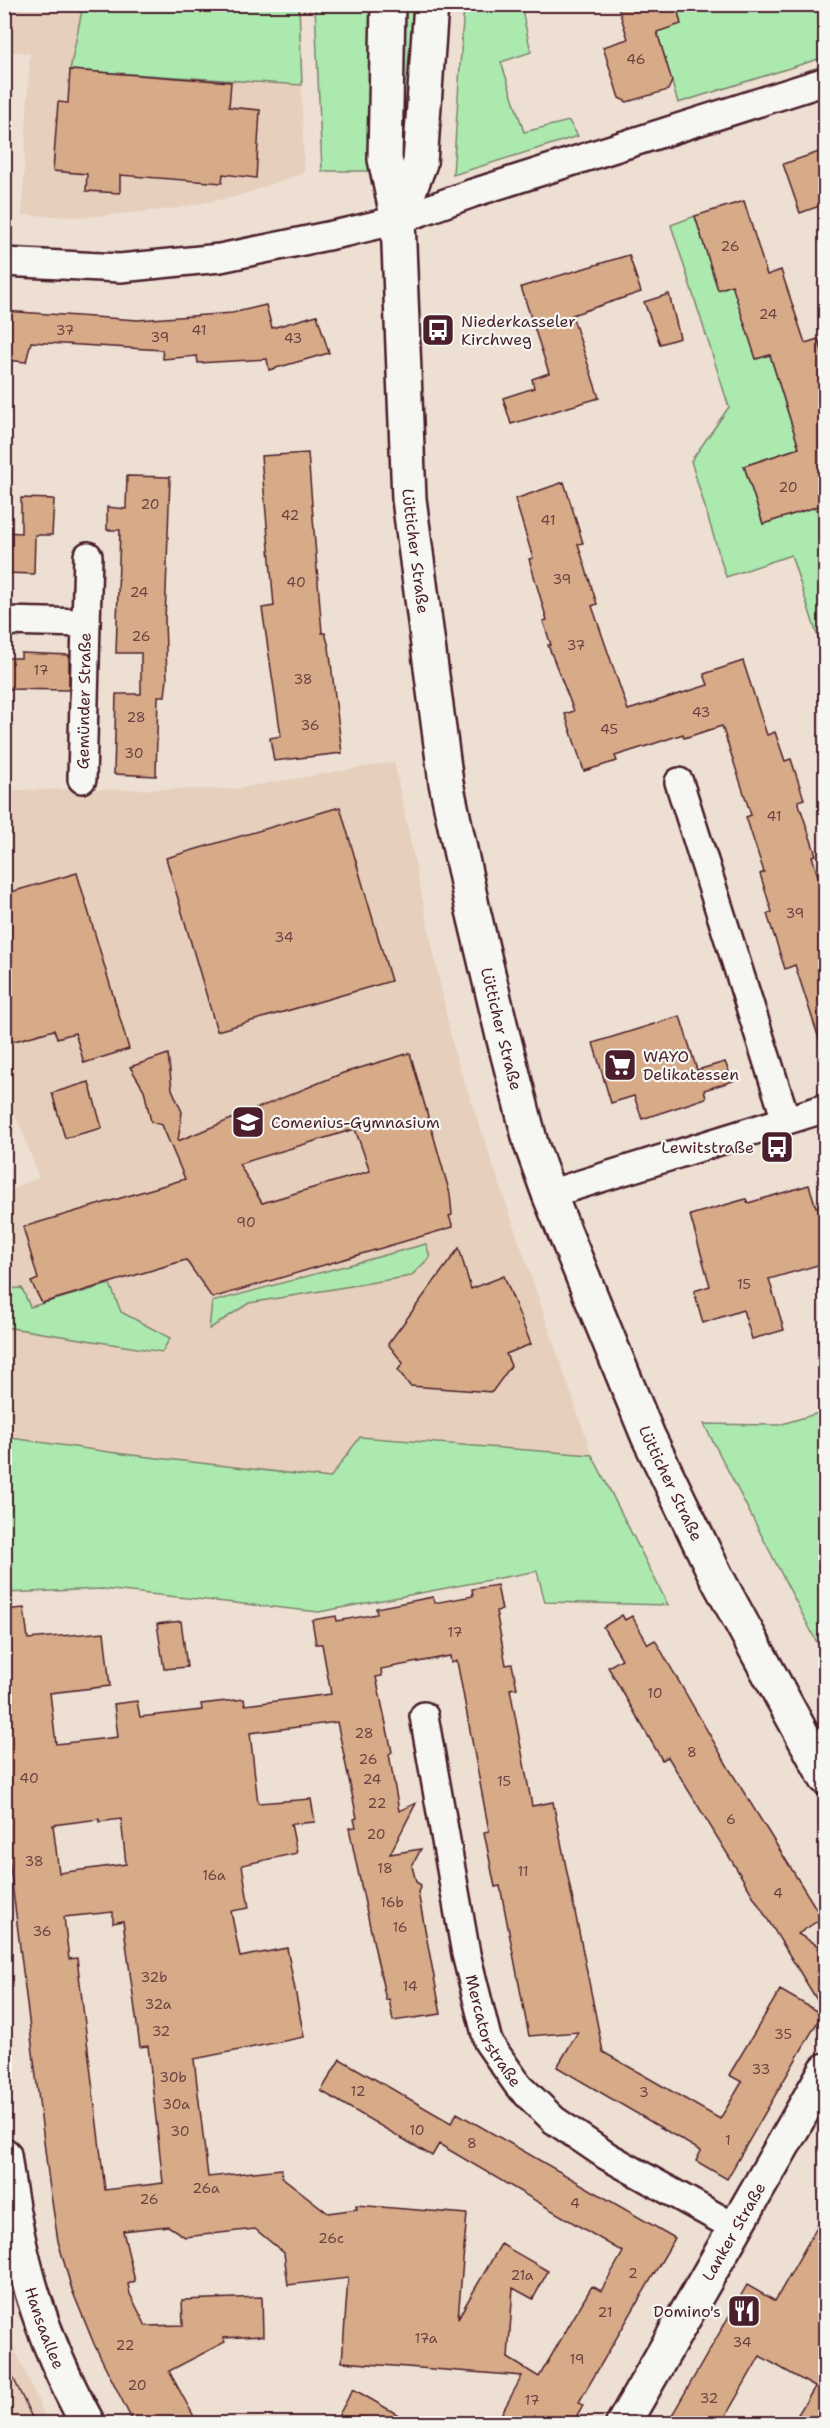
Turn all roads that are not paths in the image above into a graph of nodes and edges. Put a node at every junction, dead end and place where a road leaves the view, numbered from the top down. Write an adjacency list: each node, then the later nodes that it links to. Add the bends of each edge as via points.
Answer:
1 (388, 4): 4 (main road, Lütticher Straße, via 385,159)
2 (431, 4): 4 (main road, Lütticher Straße, via 420,163)
3 (825, 81): 4 (street)
4 (398, 220): 5 (street, via 220,258 120,268); 13 (main road, Lütticher Straße, via 409,499 446,783 502,1032 531,1144)
5 (4, 262)
6 (88, 556): 8 (street, Gemünder Straße)
7 (4, 621): 8 (street, Gemünder Straße)
8 (86, 622): 9 (street, Gemünder Straße)
9 (82, 779)
10 (679, 782): 12 (street)
11 (825, 1108): 12 (street)
12 (786, 1120): 13 (street)
13 (549, 1194): 15 (main road, Lütticher Straße, via 652,1446)
14 (424, 1716): 18 (street, Mercatorstraße, via 466,1954 488,2042 518,2085 554,2120 607,2156)
15 (825, 1778)
16 (825, 2070): 18 (main road, Lanker Straße)
17 (4, 2156): 19 (main road, Hansaallee, via 19,2244 36,2310)
18 (736, 2228): 20 (main road, Lanker Straße)
19 (88, 2424)
20 (623, 2424)

